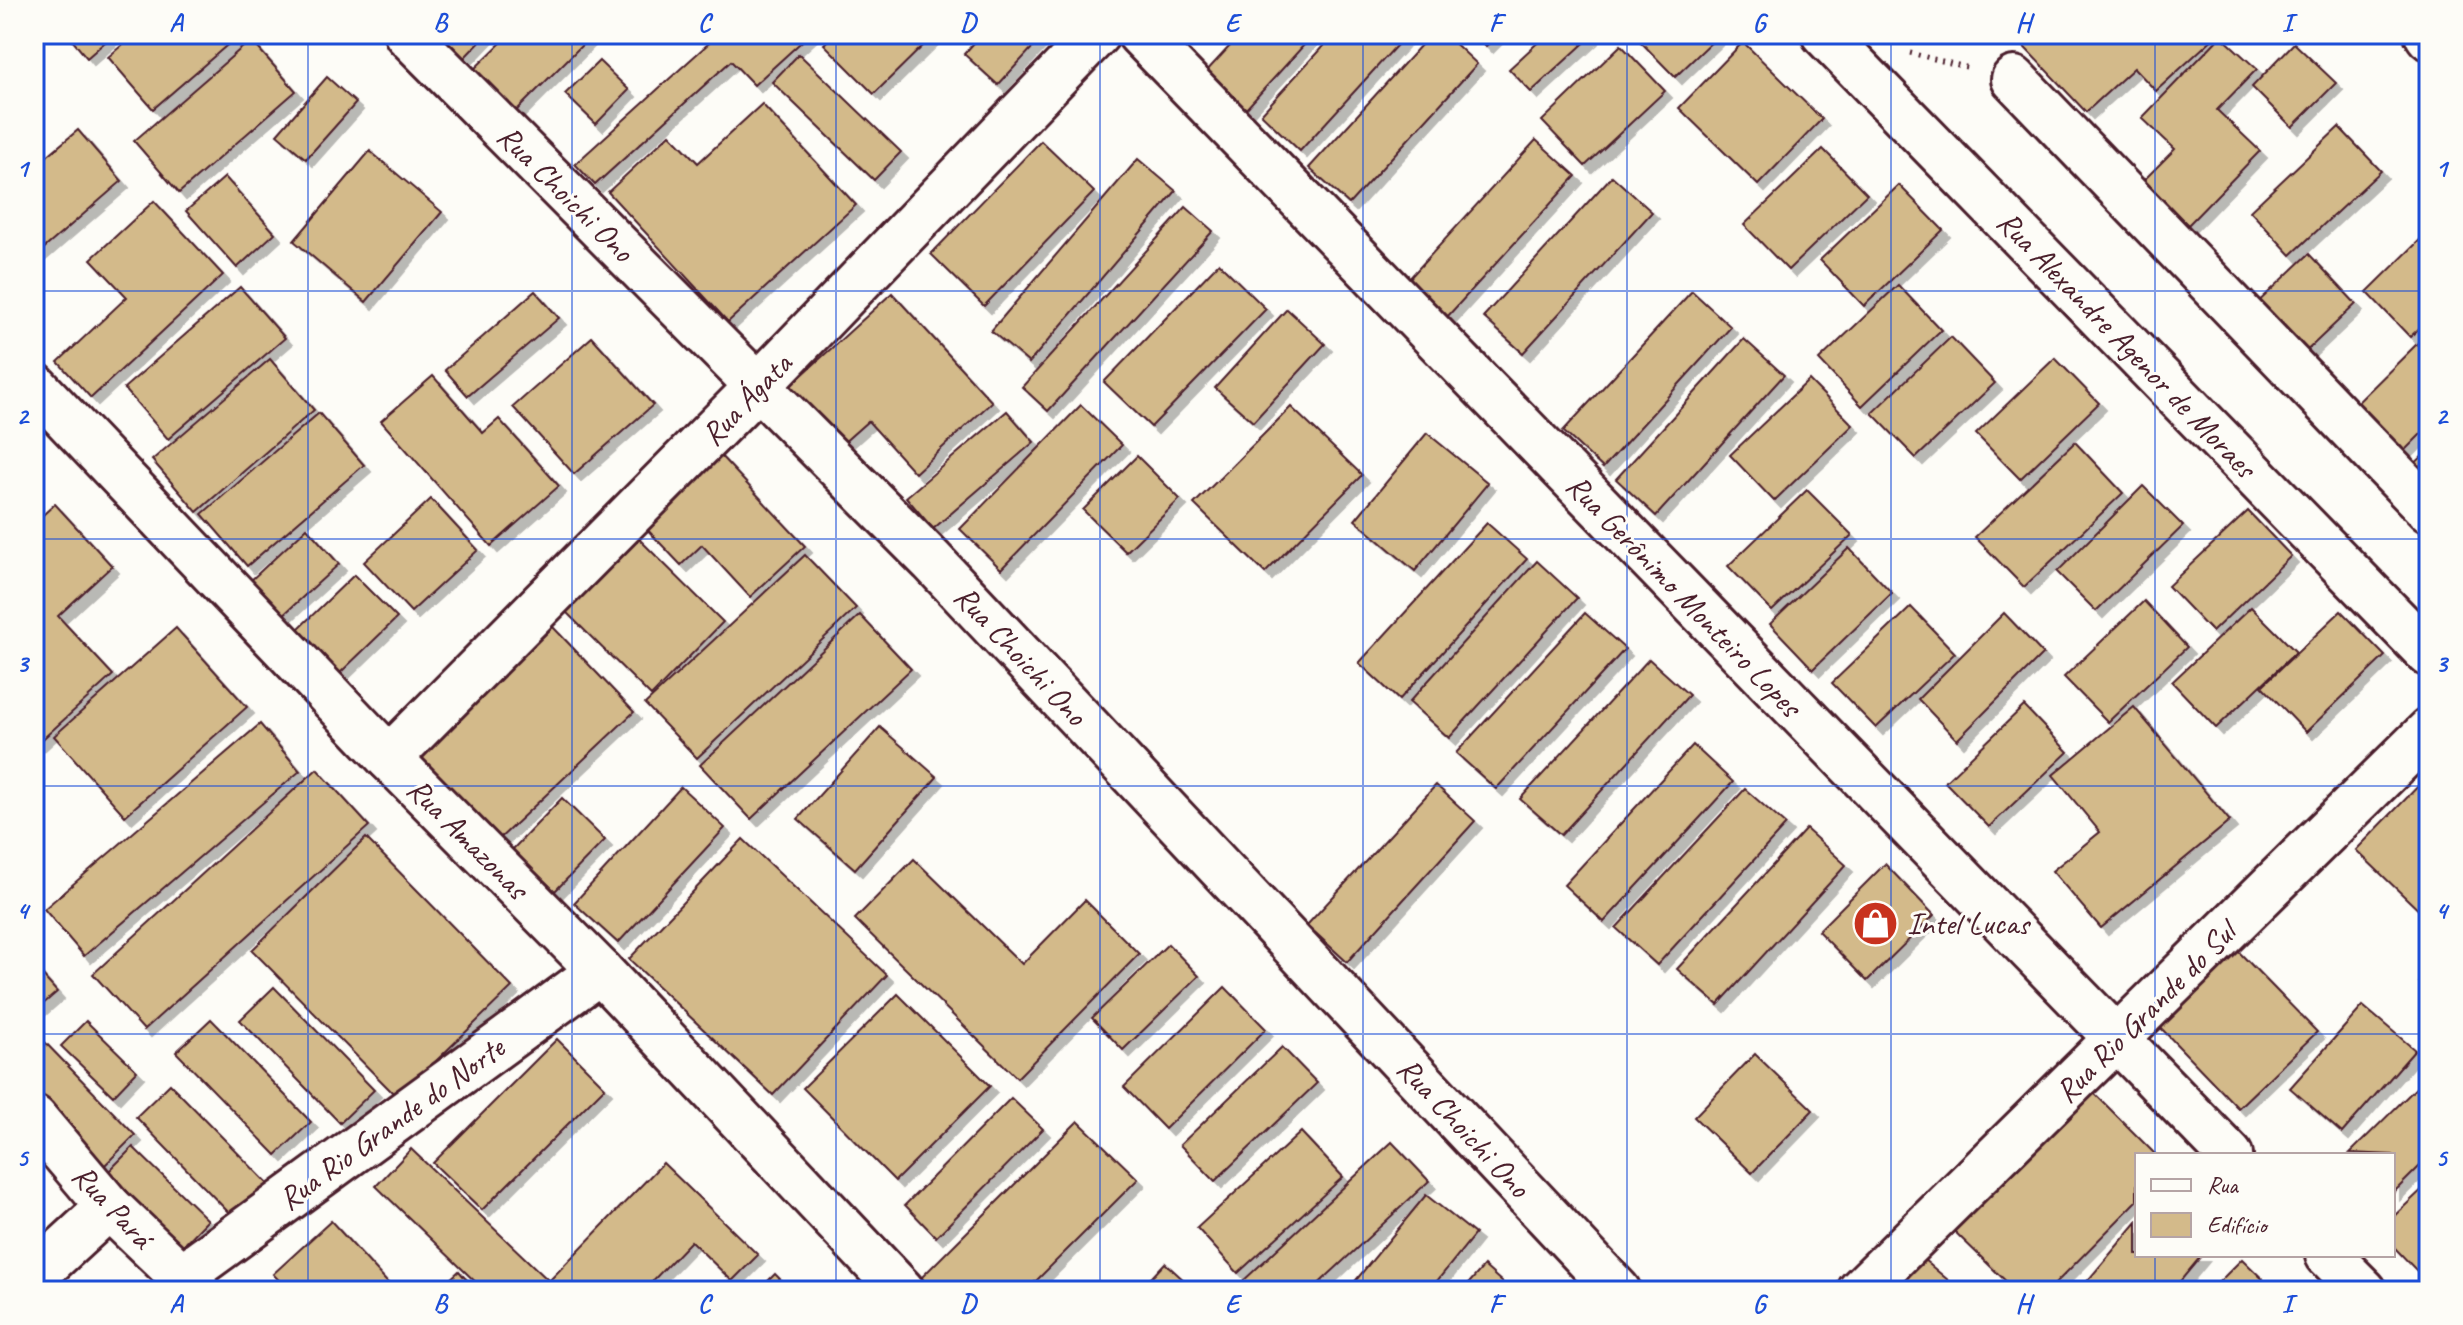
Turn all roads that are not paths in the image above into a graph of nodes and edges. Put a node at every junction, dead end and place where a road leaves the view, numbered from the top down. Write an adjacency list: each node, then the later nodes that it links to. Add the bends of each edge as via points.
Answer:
1 (407, 34): 7 (street, Rua Choichi Ono)
2 (1097, 34): 7 (street, Rua Ágata)
3 (1140, 34): 13 (street, Rua Gerônimo Monteiro Lopes)
4 (1824, 34): 9 (street, Rua Alexandre Agenor de Moraes)
5 (2014, 79): 8 (street)
6 (34, 385): 11 (street, Rua Amazonas)
7 (758, 386): 11 (street, Rua Ágata); 21 (street, Rua Choichi Ono, via 932,561)
8 (2429, 510)
9 (2429, 654)
10 (2429, 731): 13 (street, Rua Rio Grande do Sul)
11 (389, 758): 12 (street, Rua Amazonas)
12 (600, 971): 19 (street, Rua Rio Grande do Norte); 20 (street, Rua Amazonas)
13 (2116, 1040): 15 (street, Rua Gerônimo Monteiro Lopes); 22 (street, Rua Rio Grande do Sul)
14 (34, 1118): 16 (street, Rua Pará)
15 (2228, 1153)
16 (109, 1207): 18 (street); 19 (street, Rua Pará)
17 (2330, 1257): 23 (street)
18 (34, 1276)
19 (189, 1284)
20 (902, 1291)
21 (1618, 1291)
22 (1860, 1291)
23 (2364, 1291)

